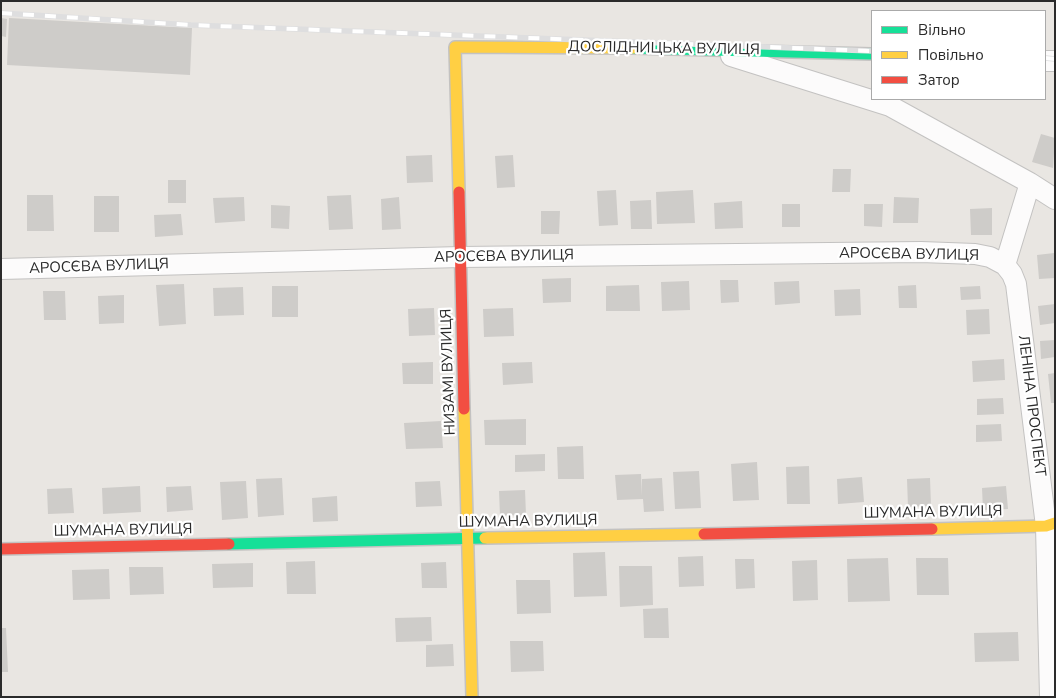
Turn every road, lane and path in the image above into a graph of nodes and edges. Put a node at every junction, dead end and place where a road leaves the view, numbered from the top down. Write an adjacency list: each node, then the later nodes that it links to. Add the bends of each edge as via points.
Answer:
1 (455, 47): 2 (street, ДОСЛІДНИЦЬКА ВУЛИЦЯ); 6 (street, НИЗАМІ ВУЛИЦЯ)
2 (707, 49): 3 (street, ДОСЛІДНИЦЬКА ВУЛИЦЯ); 4 (street, via 890,106)
3 (871, 54)
4 (1030, 183): 5 (street); 7 (street)
5 (1055, 199)
6 (461, 257): 7 (street, АРОСЄВА ВУЛИЦЯ, via 922,252 982,255); 8 (street, АРОСЄВА ВУЛИЦЯ); 10 (street, НИЗАМІ ВУЛИЦЯ)
7 (1005, 265): 9 (street, ЛЕНІНА ПРОСПЕКТ, via 1016,284)
8 (1, 269)
9 (1050, 525): 10 (street, ШУМАНА ВУЛИЦЯ); 13 (street, ЛЕНІНА ПРОСПЕКТ)
10 (468, 538): 11 (street, ШУМАНА ВУЛИЦЯ); 12 (street, НИЗАМІ ВУЛИЦЯ)
11 (1, 549)
12 (472, 697)
13 (1050, 697)

